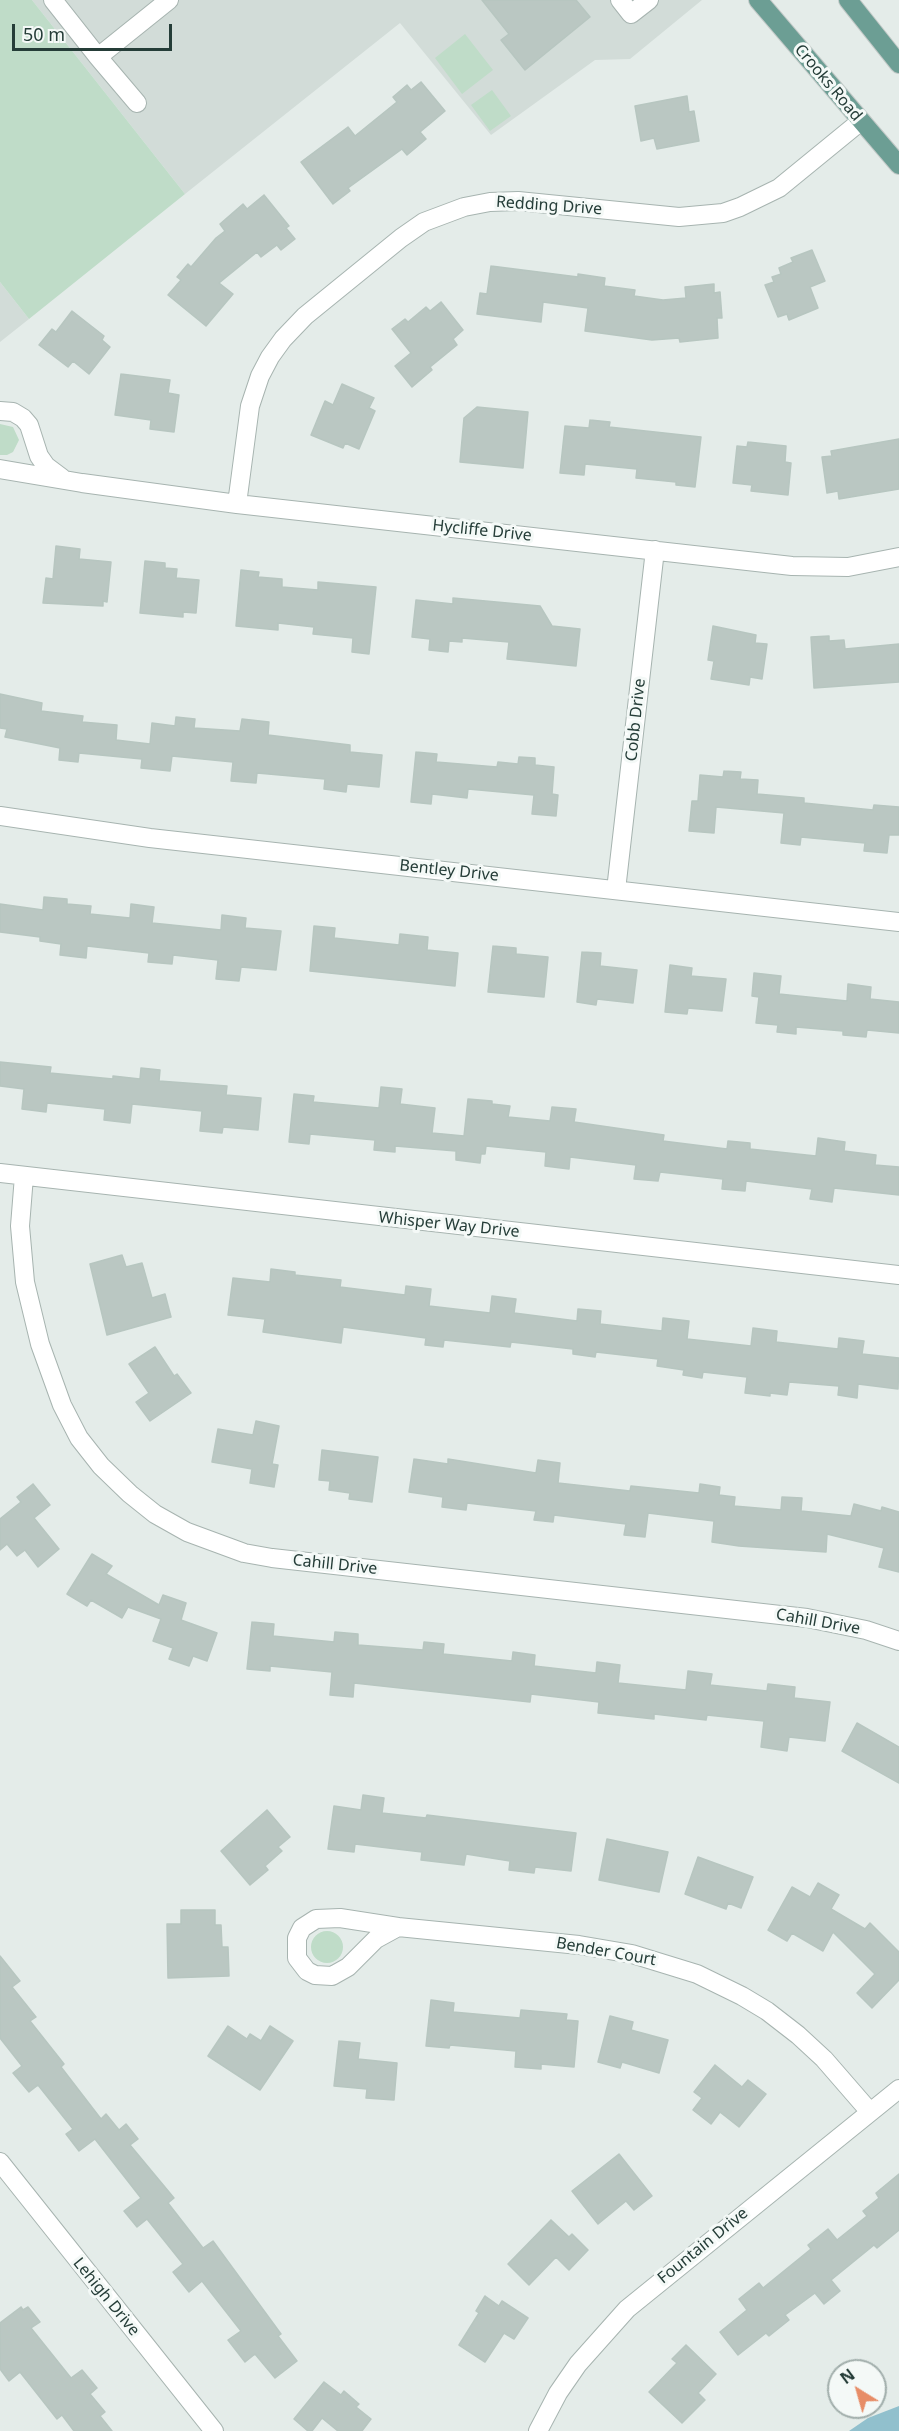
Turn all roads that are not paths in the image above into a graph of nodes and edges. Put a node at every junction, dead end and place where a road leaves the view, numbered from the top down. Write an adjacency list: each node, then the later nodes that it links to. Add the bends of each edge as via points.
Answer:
1 (53, 0): 7 (street)
2 (169, 0): 7 (street)
3 (620, 0): 4 (street, via 631,14)
4 (649, 0)
5 (758, 0): 10 (main road, Crooks Road)
6 (848, 0): 8 (main road)
7 (98, 57): 9 (street)
8 (899, 64)
9 (136, 103)
10 (861, 121): 11 (main road, Crooks Road); 15 (street, Redding Drive, via 779,188 723,213 679,217 518,201 464,207 424,222 313,309 282,339 270,357 250,406)
11 (899, 165)
12 (0, 411): 14 (street, via 23,418 39,456)
13 (0, 469): 14 (street, Hycliffe Drive)
14 (66, 480): 15 (street, Hycliffe Drive)
15 (237, 504): 16 (street, Hycliffe Drive)
16 (655, 550): 17 (street, Hycliffe Drive, via 818,568 848,567); 19 (street, Cobb Drive)
17 (899, 557)
18 (0, 816): 19 (street, Bentley Drive, via 150,838)
19 (616, 890): 20 (street, Bentley Drive)
20 (899, 922)
21 (0, 1173): 22 (street, Whisper Way Drive)
22 (24, 1176): 23 (street, Whisper Way Drive); 24 (street, Cahill Drive, via 20,1226 25,1282 40,1344 62,1405 101,1466 155,1514 187,1532 244,1553 272,1558 807,1618)
23 (899, 1275)
24 (899, 1641)
25 (398, 1927): 25 (street, Bender Court, via 340,1918 316,1919 302,1928 297,1938 297,1958 315,1975 332,1976 348,1967 375,1939); 27 (street, Bender Court, via 579,1945 632,1954 697,1974 742,1996 798,2035)
26 (899, 2089): 27 (street, Fountain Drive)
27 (870, 2112): 30 (street, Fountain Drive, via 627,2309 578,2364)
28 (0, 2162): 29 (street, Lehigh Drive)
29 (214, 2431)
30 (538, 2431)

